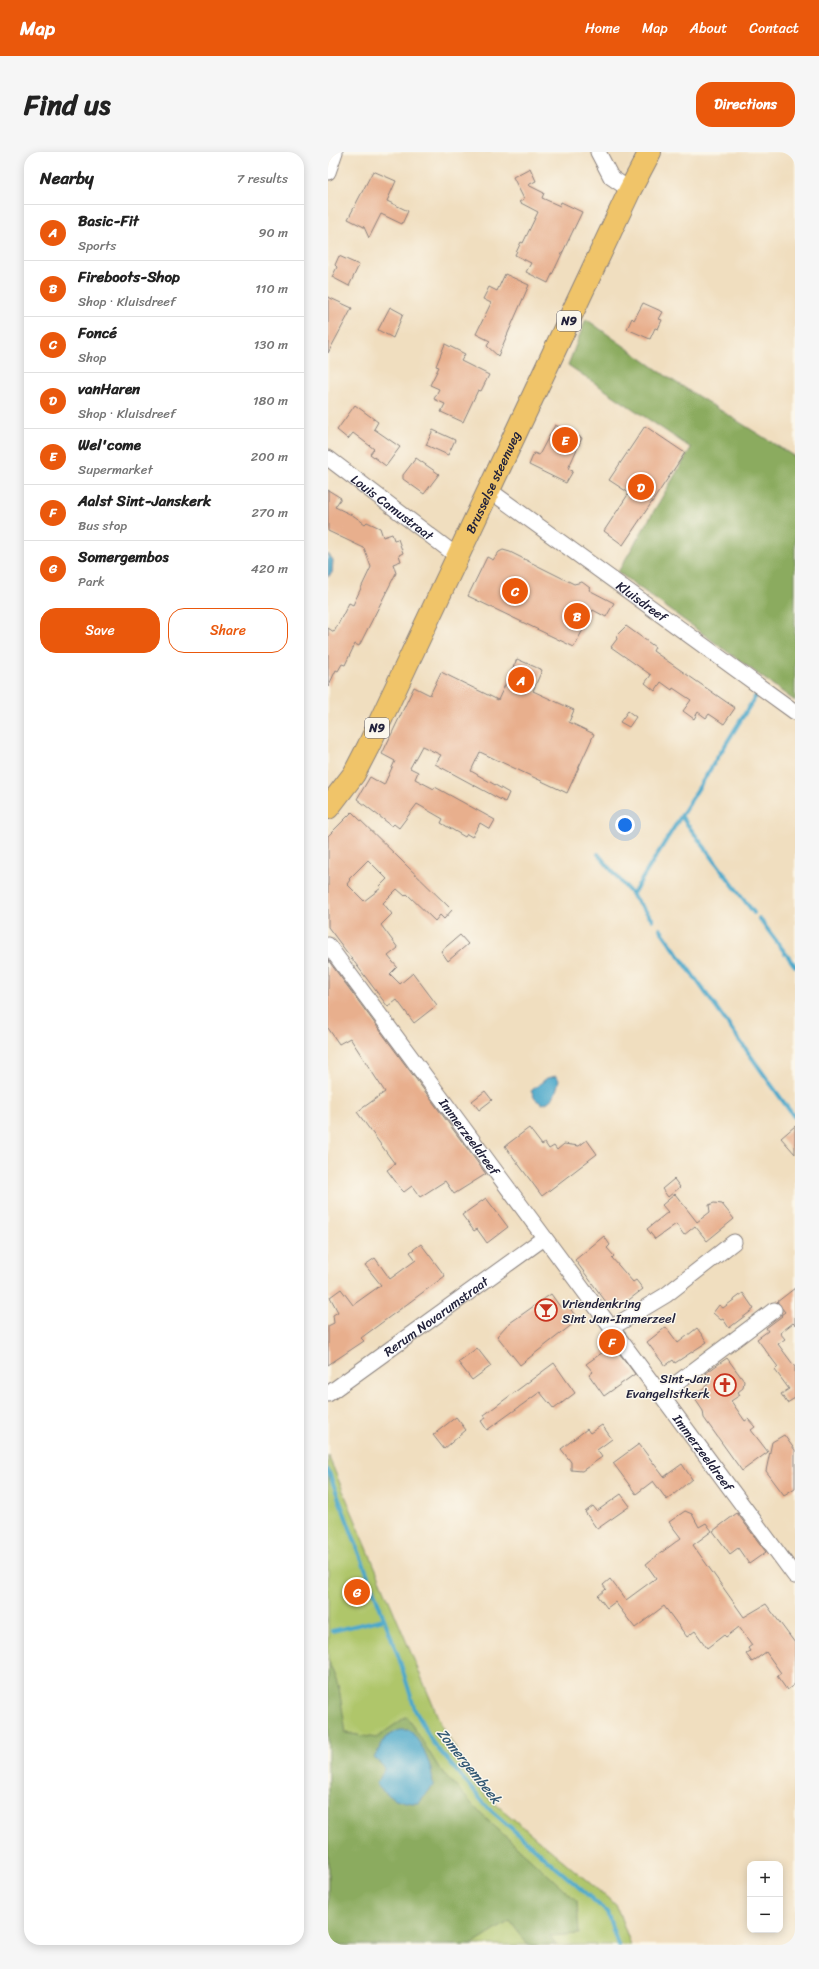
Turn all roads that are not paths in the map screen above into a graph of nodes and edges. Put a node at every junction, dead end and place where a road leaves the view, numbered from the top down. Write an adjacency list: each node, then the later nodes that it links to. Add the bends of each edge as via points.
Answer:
1 (335, 152): 4 (street)
2 (598, 152): 5 (street, via 611,177)
3 (650, 152): 5 (main road, Brusselse steenweg / N9)
4 (328, 172)
5 (630, 190): 7 (main road, Brusselse steenweg / N9)
6 (328, 458): 8 (street, Louis Camustraat)
7 (489, 490): 8 (main road, Brusselse steenweg / N9); 9 (street, Kluisdreef)
8 (457, 556): 10 (main road, Brusselse steenweg / N9, via 368,747 354,774)
9 (795, 712)
10 (328, 808)
11 (328, 945): 12 (street, Immerzeeldreef)
12 (544, 1238): 15 (street, Immerzeeldreef); 16 (street, Rerum Novarumstraat)
13 (734, 1242): 15 (street, via 666,1296)
14 (774, 1310): 17 (street)
15 (611, 1328): 17 (street, Immerzeeldreef)
16 (328, 1394)
17 (661, 1395): 18 (street, Immerzeeldreef)
18 (795, 1576)

